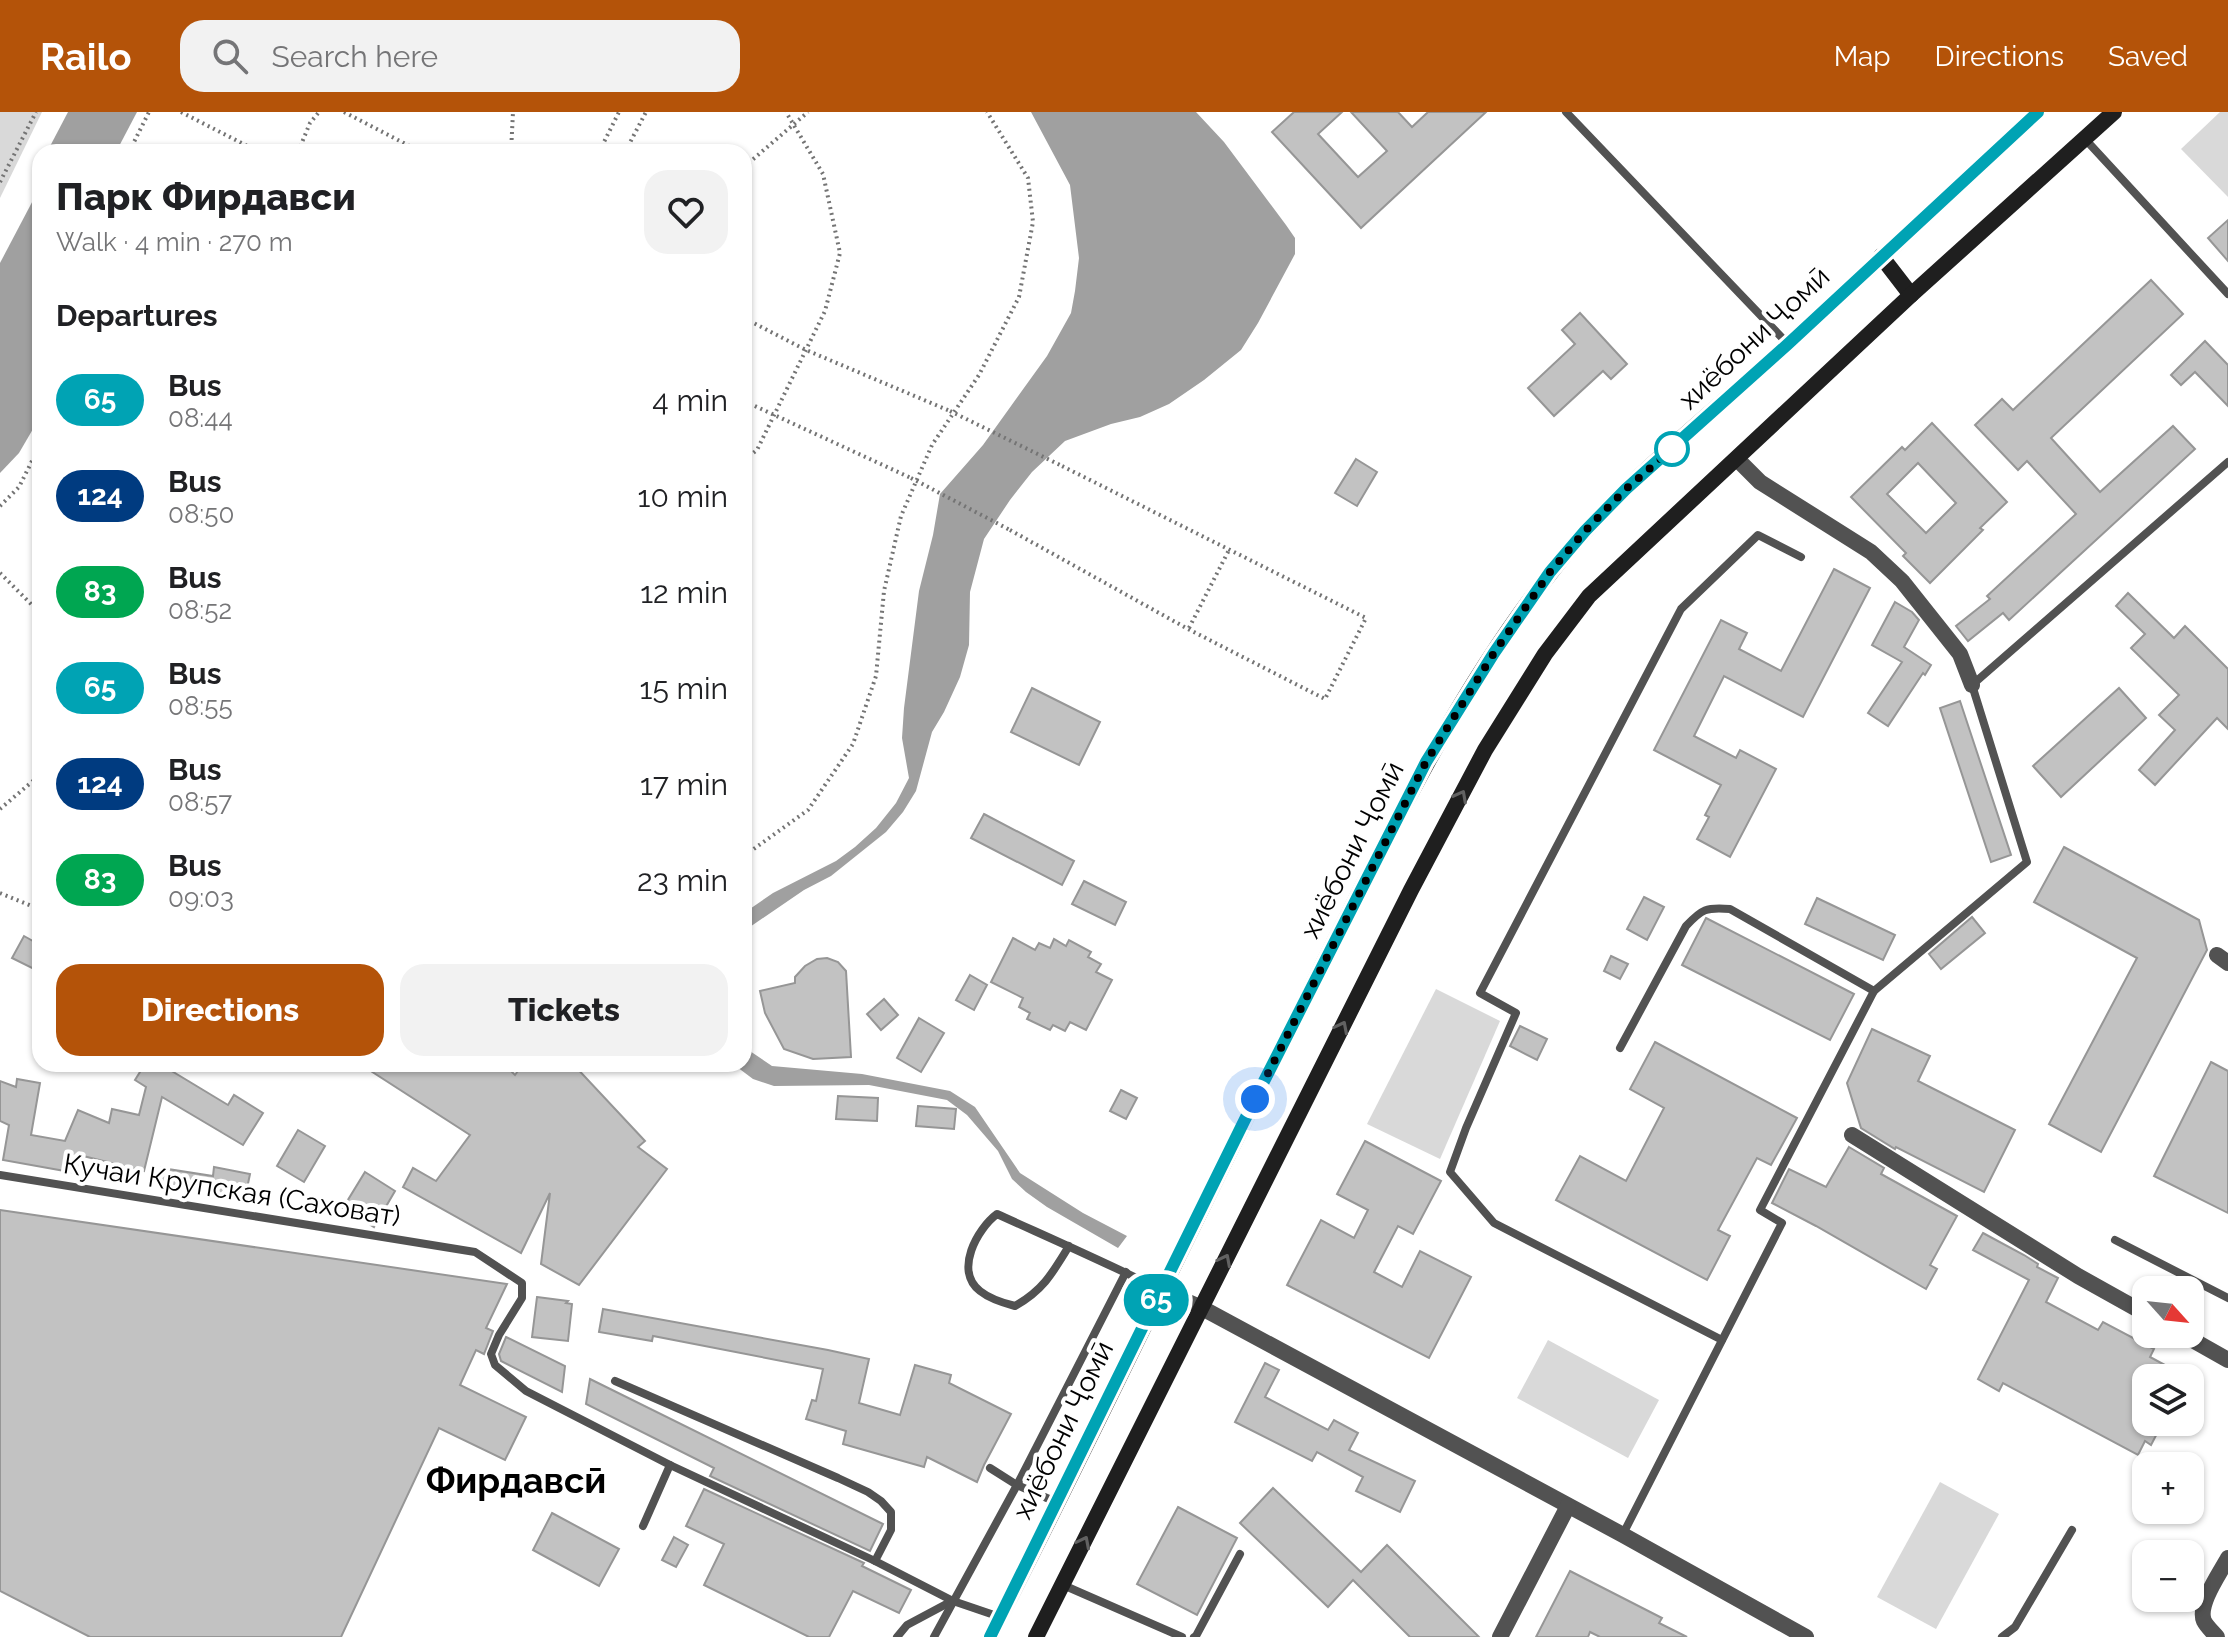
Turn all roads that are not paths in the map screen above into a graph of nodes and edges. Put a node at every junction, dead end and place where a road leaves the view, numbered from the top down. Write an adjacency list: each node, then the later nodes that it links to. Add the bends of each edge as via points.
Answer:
1 (1566, 112): 8 (lane)
2 (2038, 112): 5 (main road, хиёбони Ҷомӣ)
3 (2114, 112): 4 (main road)
4 (2085, 139): 6 (lane); 7 (main road)
5 (1881, 256): 7 (main road); 8 (main road, хиёбони Ҷомӣ)
6 (2228, 294)
7 (1911, 295): 23 (main road, one-way to 7, via 1411,890 1485,750 1545,654 1589,596)
8 (1788, 344): 20 (main road, хиёбони Ҷомӣ, via 1585,531 1494,653 1426,762)
9 (2228, 462): 12 (lane)
10 (1741, 463): 12 (street, via 1760,482 1890,569 1960,654)
11 (1801, 557): 24 (lane, via 1758,535 1681,609 1480,993 1516,1013 1450,1172 1494,1223)
12 (1972, 685): 13 (lane, via 2027,862)
13 (1874, 991): 14 (lane, via 1730,909 1712,907 1686,926); 24 (lane, via 1760,1210 1782,1223)
14 (1620, 1048)
15 (1852, 1135): 22 (street)
16 (0, 1175): 28 (lane, Кучаи Крупская (Саховат), via 475,1252 522,1283 522,1298 491,1354 495,1365 526,1391)
17 (2115, 1240): 21 (lane)
18 (1069, 1246): 18 (lane, via 997,1214 975,1242 969,1277 978,1290 1015,1306 1035,1295); 19 (lane)
19 (1126, 1272): 20 (lane); 30 (lane)
20 (1161, 1290): 23 (street); 31 (main road, хиёбони Ҷомӣ)
21 (2228, 1298)
22 (2132, 1306)
23 (1202, 1308): 32 (street); 39 (main road, one-way to 23)
24 (1722, 1340): 35 (lane)
25 (2204, 1346): 26 (street)
26 (2228, 1360)
27 (615, 1381): 38 (lane, via 881,1501 891,1512 891,1530)
28 (670, 1465): 33 (lane); 38 (lane)
29 (990, 1468): 30 (lane)
30 (1017, 1485): 31 (lane); 40 (lane)
31 (1056, 1502): 41 (main road, хиёбони Ҷомӣ)
32 (1568, 1506): 35 (street); 48 (street)
33 (643, 1526)
34 (2072, 1530): 50 (lane, via 2015,1627)
35 (1623, 1535): 49 (street)
36 (1240, 1554): 47 (lane)
37 (2228, 1558): 51 (street, via 2204,1605 2205,1623)
38 (875, 1561): 40 (lane)
39 (1062, 1585): 45 (main road); 46 (lane)
40 (953, 1601): 41 (lane); 42 (lane, via 907,1625); 43 (lane)
41 (1000, 1617): 44 (main road, хиёбони Ҷомӣ)
42 (897, 1637)
43 (934, 1637)
44 (990, 1637)
45 (1036, 1637)
46 (1182, 1637)
47 (1194, 1637)
48 (1500, 1637)
49 (1806, 1637)
50 (2002, 1637)
51 (2217, 1637)

